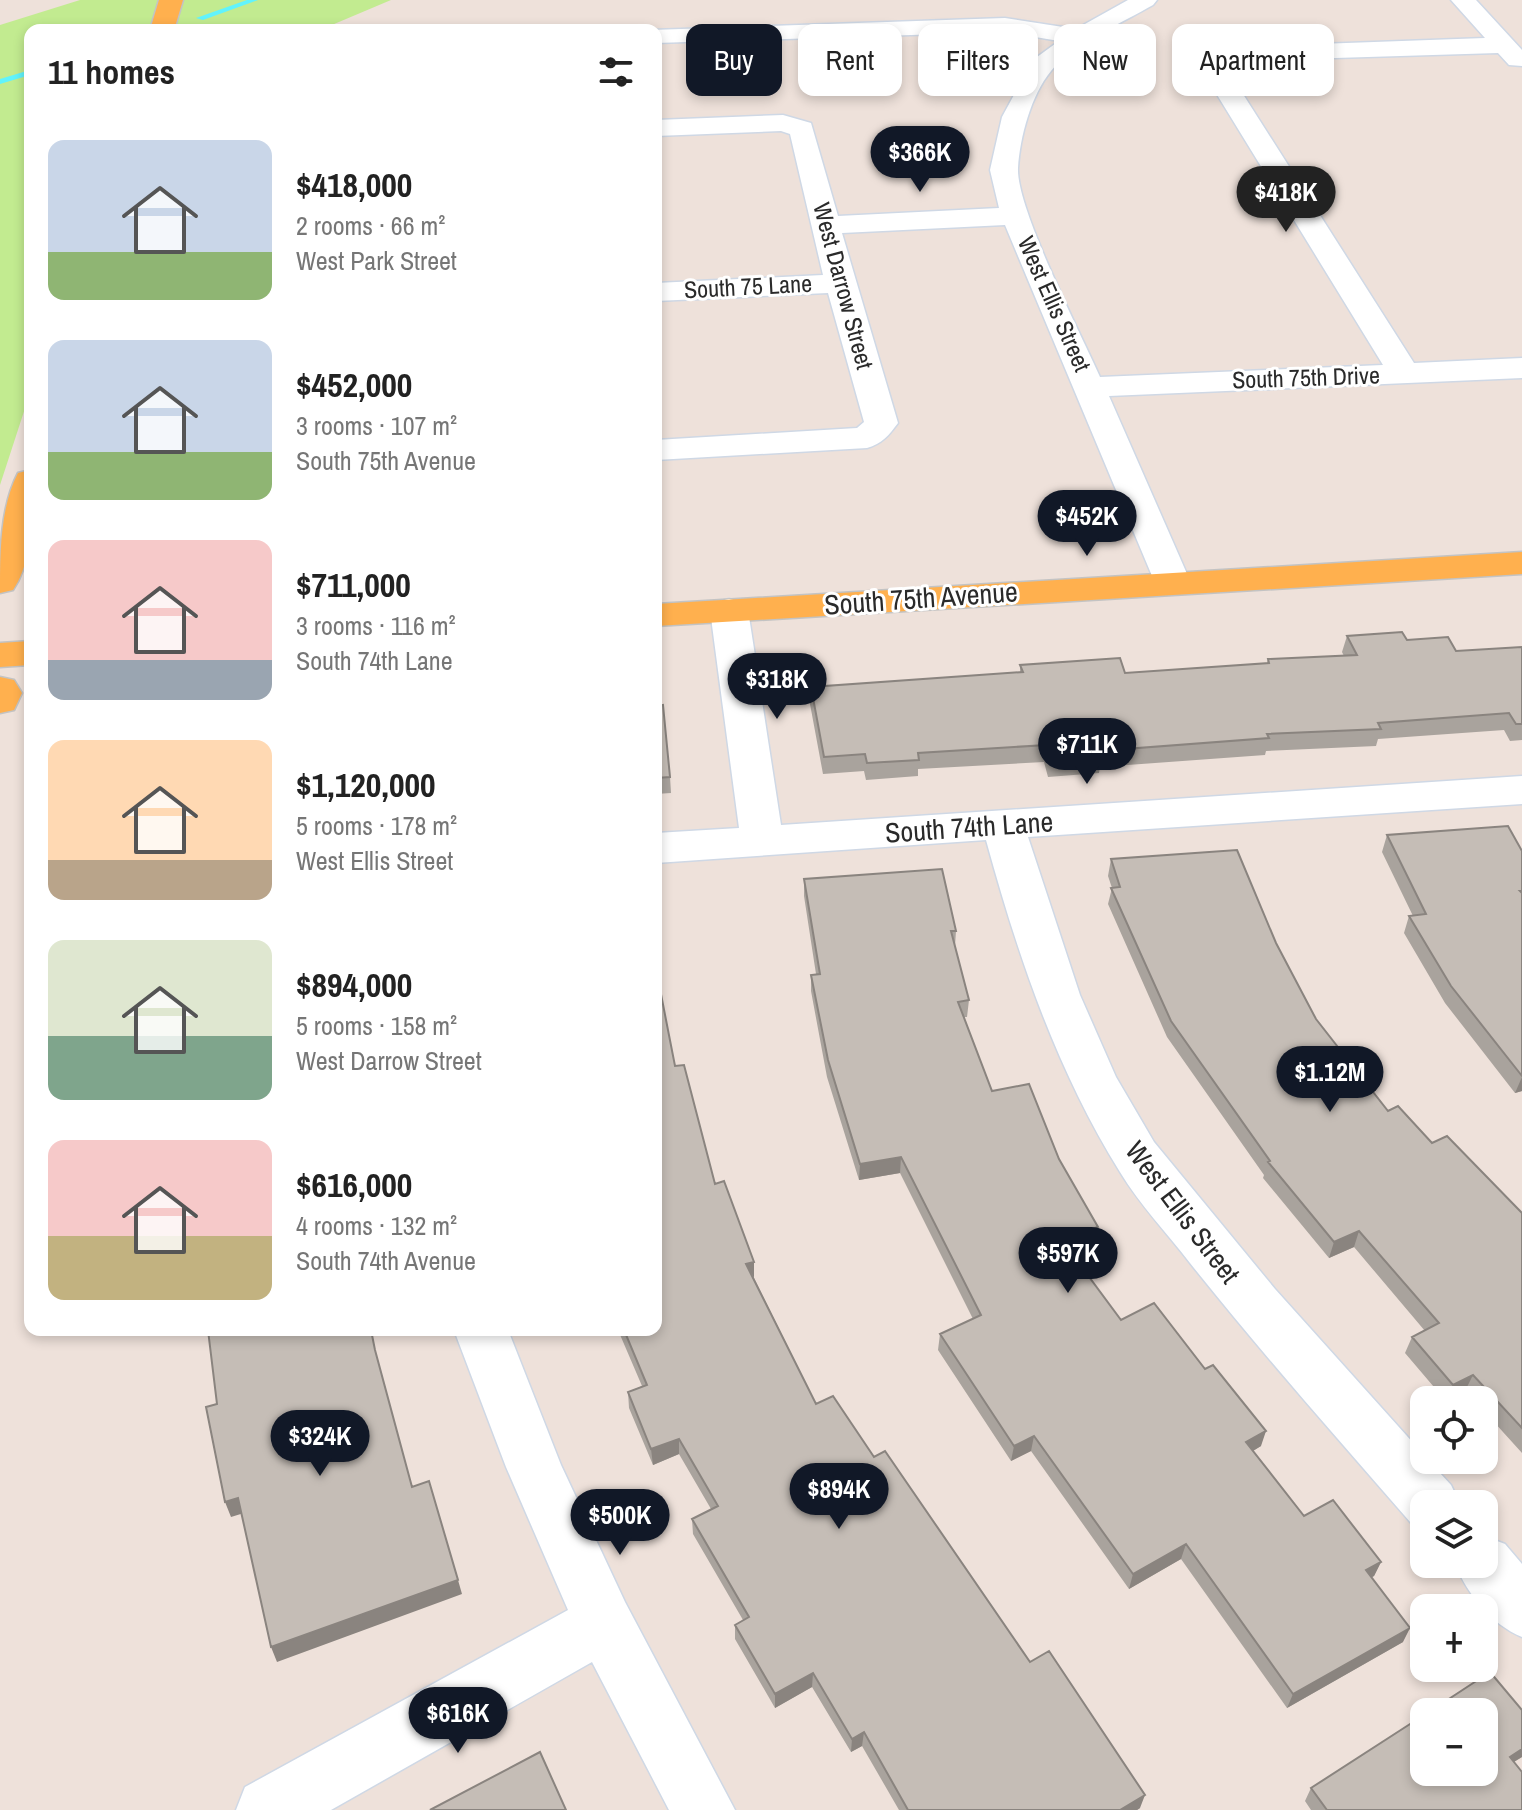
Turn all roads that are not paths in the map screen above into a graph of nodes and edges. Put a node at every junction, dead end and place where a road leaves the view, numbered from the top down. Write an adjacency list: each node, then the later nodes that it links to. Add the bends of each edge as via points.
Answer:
1 (1145, 0): 3 (street, West Ellis Street)
2 (1463, 0): 6 (street)
3 (1103, 24)
4 (1054, 33): 5 (street, via 1005,25 752,21)
5 (662, 35)
6 (1504, 45): 8 (street); 15 (street, via 1234,54 1213,67)
7 (1054, 56): 10 (street, West Ellis Street, via 1042,65 1015,117 1004,170)
8 (1522, 64)
9 (662, 128): 11 (street, West Darrow Street, via 783,123 802,129)
10 (1015, 216): 11 (street); 16 (street, West Ellis Street)
11 (827, 225): 12 (street, West Darrow Street)
12 (840, 283): 13 (street, South 75 Lane); 17 (street, West Darrow Street, via 881,423 867,438)
13 (662, 292)
14 (1522, 368): 15 (street, South 75th Drive)
15 (1404, 373): 16 (street, South 75th Drive)
16 (1090, 387): 21 (street, West Ellis Street)
17 (662, 450)
18 (24, 500): 20 (main road)
19 (1522, 563): 21 (main road, South 75th Avenue)
20 (0, 582)
21 (1173, 583): 22 (main road, South 75th Avenue)
22 (729, 610): 23 (main road, South 75th Avenue); 30 (street)
23 (662, 615)
24 (24, 653): 25 (main road)
25 (0, 655)
26 (0, 689): 27 (main road)
27 (0, 701)
28 (1522, 790): 29 (street, South 74th Lane)
29 (1003, 825): 30 (street, South 74th Lane); 33 (street, West Ellis Street, via 1058,1002 1137,1158 1233,1278)
30 (762, 841): 31 (street, South 74th Lane)
31 (662, 848)
32 (483, 1336): 36 (street, via 534,1467)
33 (1419, 1490)
34 (1496, 1578): 35 (street)
35 (1522, 1608)
36 (604, 1623): 37 (street); 38 (street)
37 (268, 1810)
38 (703, 1810)

